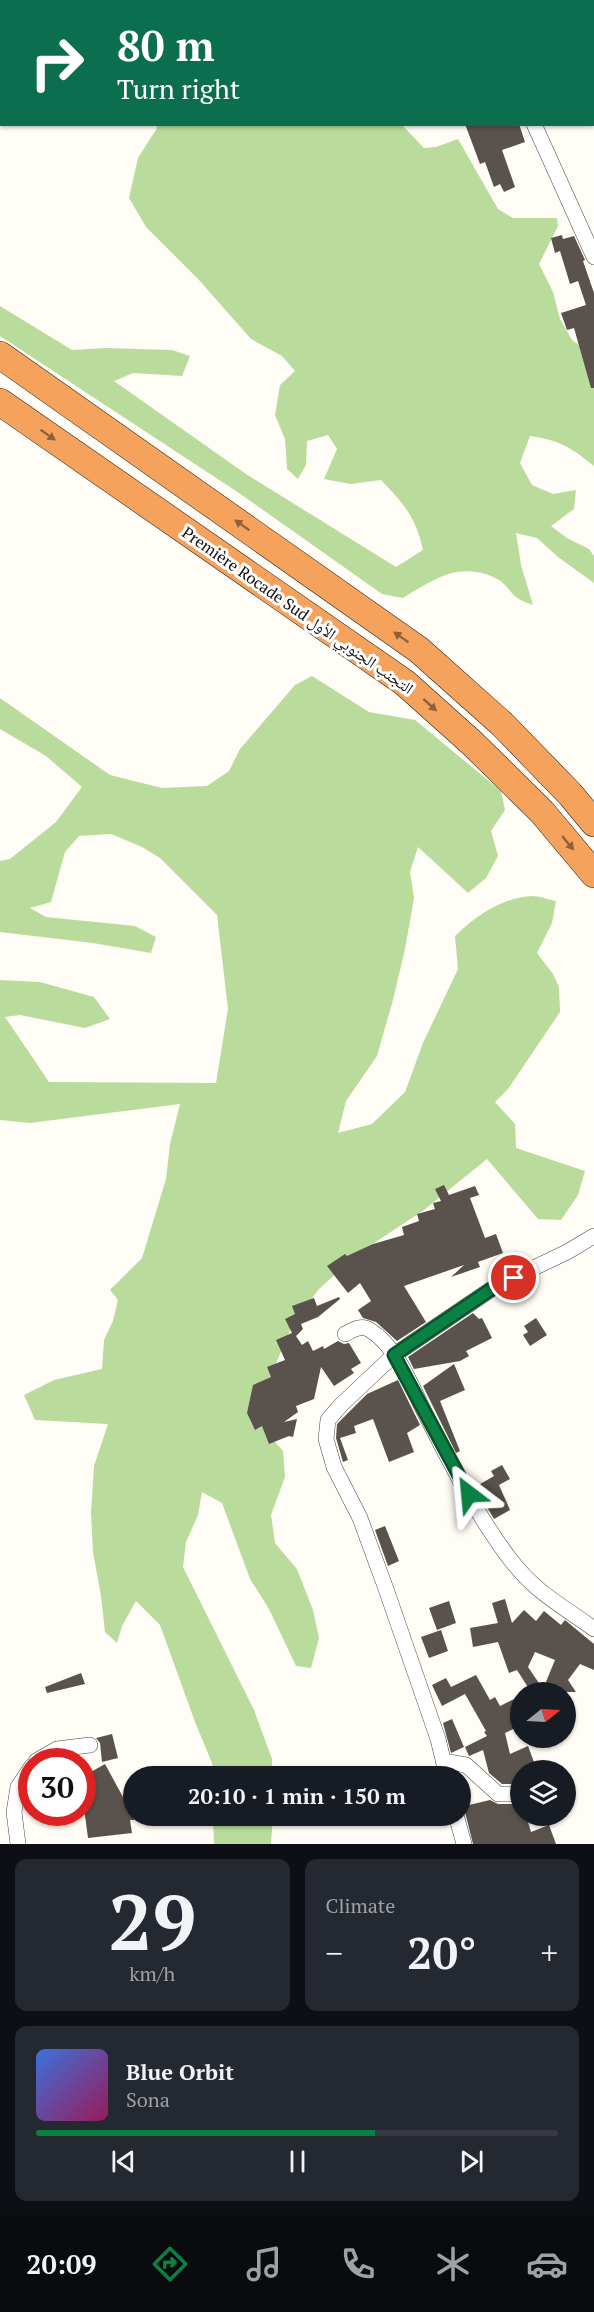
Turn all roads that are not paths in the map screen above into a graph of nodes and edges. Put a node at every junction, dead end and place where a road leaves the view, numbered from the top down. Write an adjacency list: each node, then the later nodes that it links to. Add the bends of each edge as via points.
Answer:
1 (535, 126): 2 (street)
2 (594, 257)
3 (0, 356): 5 (highway, one-way to 3)
4 (0, 402): 8 (highway, Première Rocade Sud التجنب الجنوبي الأول, one-way to 8, via 405,682 542,812)
5 (443, 670): 6 (highway, via 537,741); 7 (highway, via 542,765)
6 (594, 795)
7 (594, 823)
8 (594, 874)
9 (594, 1236): 11 (street, via 496,1286)
10 (345, 1334): 11 (street, via 359,1327 368,1328)
11 (394, 1355): 12 (street, via 499,1544 528,1581); 15 (street, via 328,1420 326,1439 386,1589)
12 (594, 1629)
13 (90, 1745): 14 (street)
14 (65, 1748)
15 (445, 1766)
16 (471, 1770): 18 (street, via 498,1794)
17 (18, 1788): 20 (street, via 14,1812)
18 (510, 1795)
19 (459, 1826): 21 (street)
20 (18, 1844)
21 (464, 1844)

